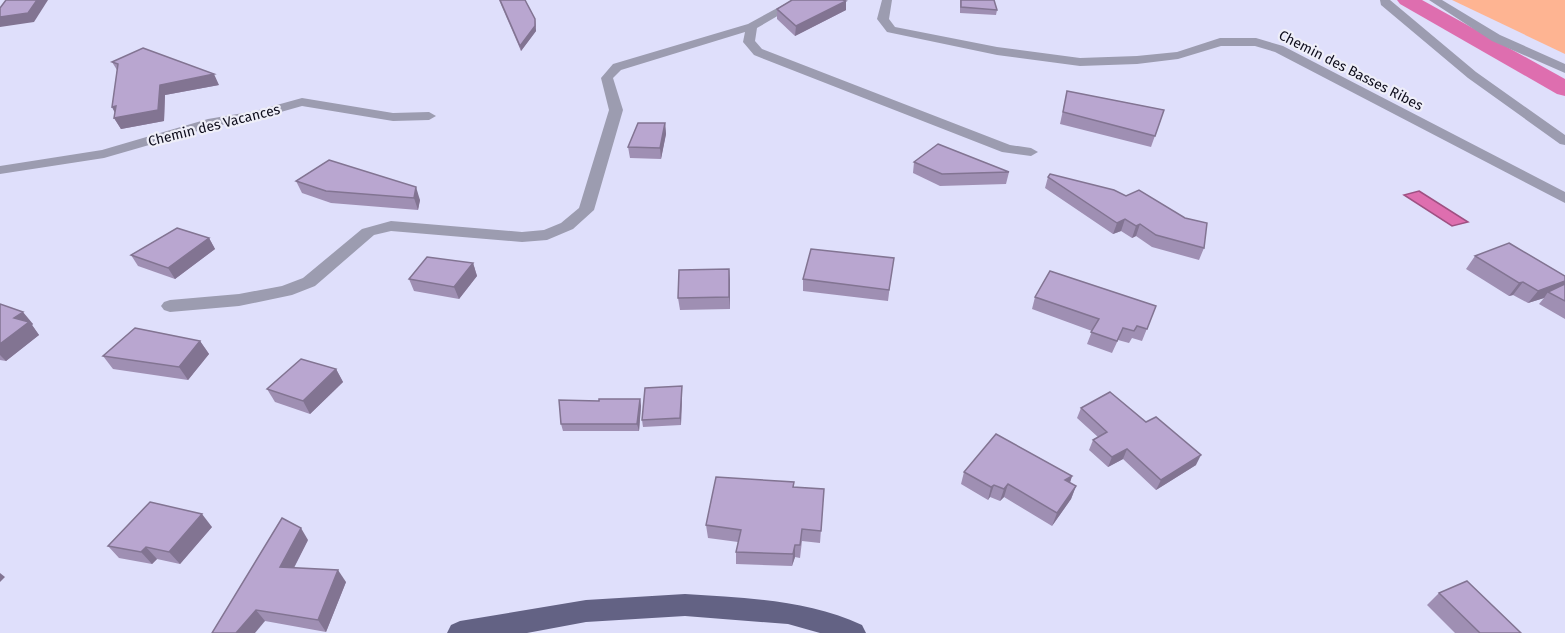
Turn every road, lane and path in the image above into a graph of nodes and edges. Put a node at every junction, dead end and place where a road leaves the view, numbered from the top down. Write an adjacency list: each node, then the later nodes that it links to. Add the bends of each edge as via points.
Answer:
1 (800, 0): 5 (street)
2 (887, 0): 11 (street, Chemin des Basses Ribes, via 884,19 891,30 997,51 1080,62 1178,55 1220,42 1256,42 1280,48)
3 (1385, 0): 8 (street, via 1472,75)
4 (1434, 0): 6 (street, via 1496,38)
5 (752, 26): 9 (street, via 749,42 758,52 1008,149); 12 (street, via 617,67 607,78 616,110 586,210 567,226 547,235 522,237 391,226 368,231 309,282 286,291)
6 (1565, 69)
7 (429, 116): 10 (street, Chemin des Vacances, via 393,117 302,102 213,122 104,154)
8 (1565, 141)
9 (1031, 152)
10 (0, 170)
11 (1565, 198)
12 (170, 306)
13 (460, 633): 14 (main road, via 586,611 685,605 788,613)
14 (853, 633)

